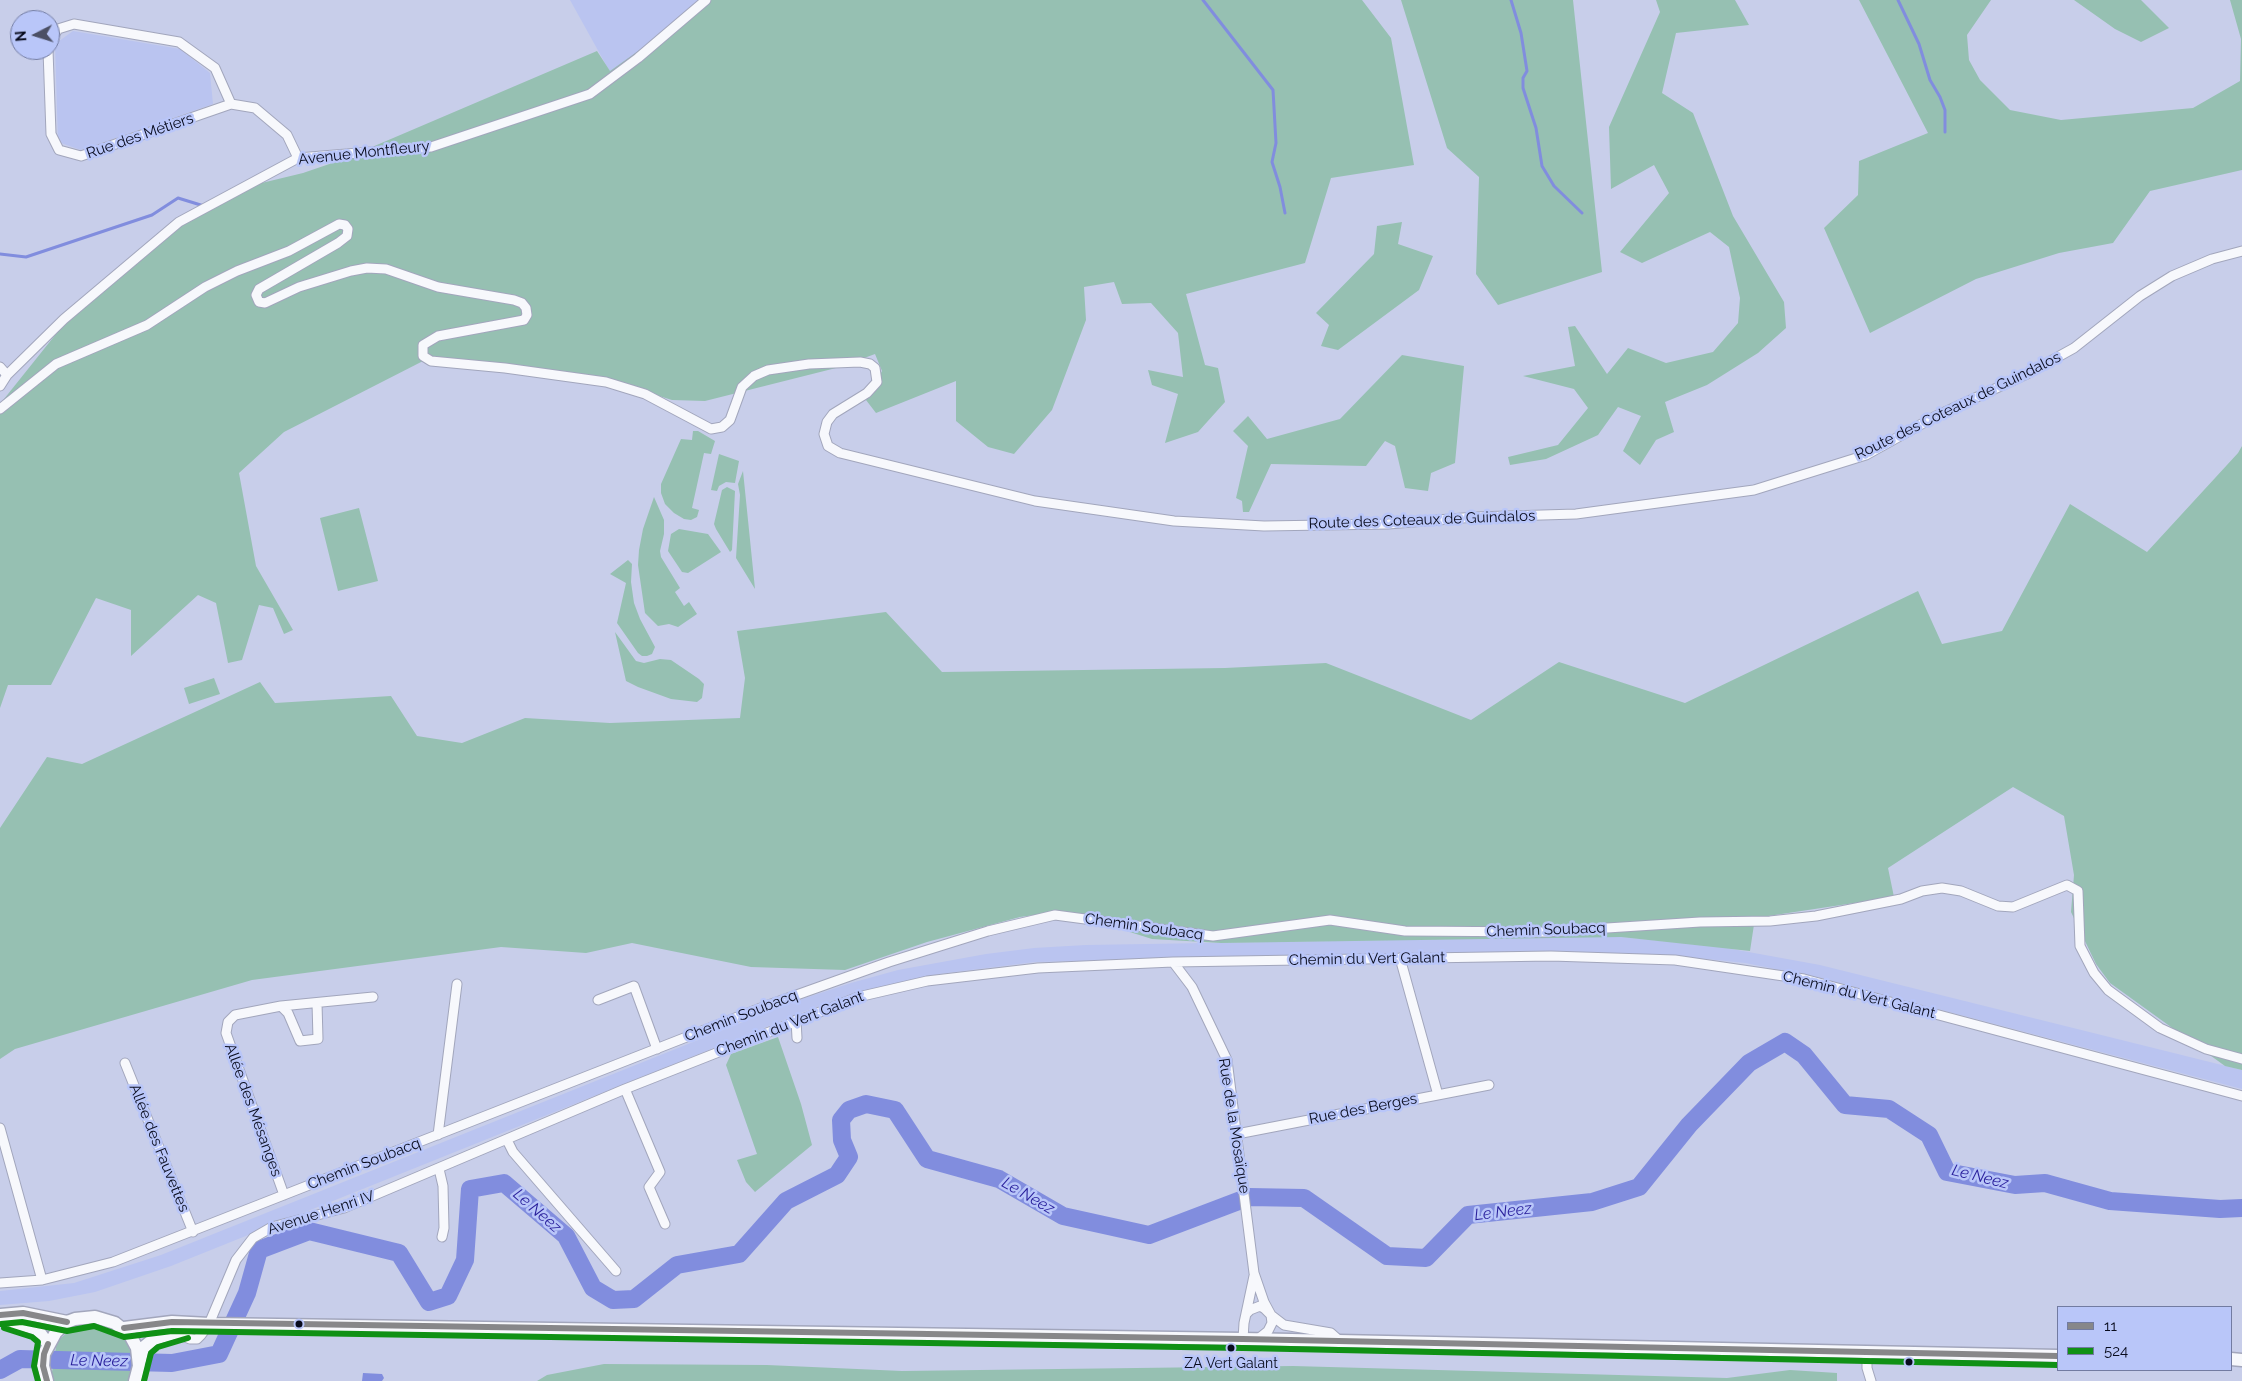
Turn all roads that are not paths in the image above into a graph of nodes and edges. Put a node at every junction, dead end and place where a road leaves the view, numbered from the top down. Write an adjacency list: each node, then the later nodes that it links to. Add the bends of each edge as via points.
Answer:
1 (706, 0): 5 (street, Avenue Montfleury, via 590,94 431,147)
2 (60, 28): 4 (street, via 74,24 179,42 215,68)
3 (48, 60): 4 (street, Rue des Métiers, via 51,134 59,150 81,156)
4 (231, 104): 5 (street, Rue des Métiers, via 255,108 287,135)
5 (298, 158): 8 (street, Avenue Montfleury, via 179,222 64,319)
6 (2242, 251): 10 (street, Route des Coteaux de Guindalos, via 2212,259 2172,276 2140,296 2074,348 2027,374 1936,416 1866,455 1754,490 1576,514 1388,524 1264,526 1174,521 1035,501 840,453 828,446 824,434 833,414 867,393 877,382 875,368 860,362 809,364 768,370 754,376 742,388 730,420 722,427 712,429 645,394 606,382 430,361 423,356 423,345 438,336 524,320 526,308 514,300 438,288 386,269 367,268 299,287 265,303 259,302 256,295 259,289 347,236 348,229 339,224 289,251 237,271 147,325 56,364)
7 (0, 367): 8 (street)
8 (8, 375): 9 (street, Avenue Montfleury)
9 (0, 386)
10 (0, 409)
11 (1400, 958): 12 (street, Chemin du Vert Galant); 25 (street); 26 (street, Chemin du Vert Galant, via 1551,956 1675,960 1804,979)
12 (1173, 962): 18 (street, Chemin du Vert Galant, via 1038,968 927,981 858,997); 28 (street, Rue de la Mosaïque, via 1192,987 1226,1060)
13 (457, 984): 29 (street)
14 (374, 997): 16 (street, Allée des Mésanges)
15 (598, 1000): 20 (street, via 634,986)
16 (316, 1002): 17 (street, Allée des Mésanges); 17 (street, via 318,1039 300,1042 288,1013)
17 (281, 1006): 32 (street, Allée des Mésanges, via 235,1015 228,1022 226,1033)
18 (796, 1020): 19 (street); 24 (street, Chemin du Vert Galant)
19 (797, 1038)
20 (657, 1049): 21 (street, Chemin Soubacq, via 889,962 988,931 1055,915 1214,936 1330,920 1405,931 1545,932 1816,916 1942,888 1961,891 1998,906 2013,907 2067,885 2078,891 2080,946 2094,973 2108,990 2160,1028 2206,1049); 29 (street, Chemin Soubacq)
21 (2242, 1059)
22 (124, 1063): 34 (street, Allée des Fauvettes)
23 (1489, 1085): 25 (street, Rue des Berges)
24 (625, 1089): 30 (street, Chemin du Vert Galant); 33 (street, via 660,1172 649,1187)
25 (1438, 1095): 28 (street, Rue des Berges)
26 (2242, 1096)
27 (0, 1128): 38 (street)
28 (1237, 1134): 37 (street, Rue de la Mosaïque)
29 (438, 1135): 32 (street, Chemin Soubacq)
30 (507, 1140): 31 (street, Avenue Henri IV); 36 (street, via 513,1152)
31 (438, 1169): 35 (street, via 443,1186); 45 (street, Avenue Henri IV, via 344,1208 296,1219 253,1238 236,1260)
32 (284, 1195): 34 (street, Chemin Soubacq)
33 (665, 1224)
34 (193, 1232): 38 (street, Chemin Soubacq, via 93,1269)
35 (442, 1237)
36 (616, 1271)
37 (1254, 1273): 40 (street, Rue de la Mosaïque); 42 (street, Rue de la Mosaïque)
38 (42, 1280): 39 (street, Chemin Soubacq)
39 (0, 1283)
40 (1246, 1314): 42 (street, via 1260,1306); 47 (street, Rue de la Mosaïque)
41 (0, 1315): 44 (main road, via 23,1313)
42 (1271, 1315): 48 (street, via 1268,1332); 49 (street, via 1284,1325 1331,1333)
43 (0, 1319): 50 (main road, via 37,1329)
44 (67, 1322): 46 (main road, via 95,1317 115,1322); 50 (main road)
45 (215, 1324): 46 (main road, via 172,1322); 47 (main road); 53 (main road, via 154,1339 143,1348)
46 (127, 1331): 53 (main road, via 137,1348)
47 (1243, 1339): 48 (main road)
48 (1258, 1340): 49 (main road)
49 (1340, 1341): 51 (main road)
50 (48, 1344): 54 (main road, via 44,1360)
51 (1867, 1352): 52 (main road); 56 (street)
52 (2057, 1356)
53 (139, 1366): 55 (main road)
54 (46, 1379)
55 (135, 1381)
56 (1871, 1381)

